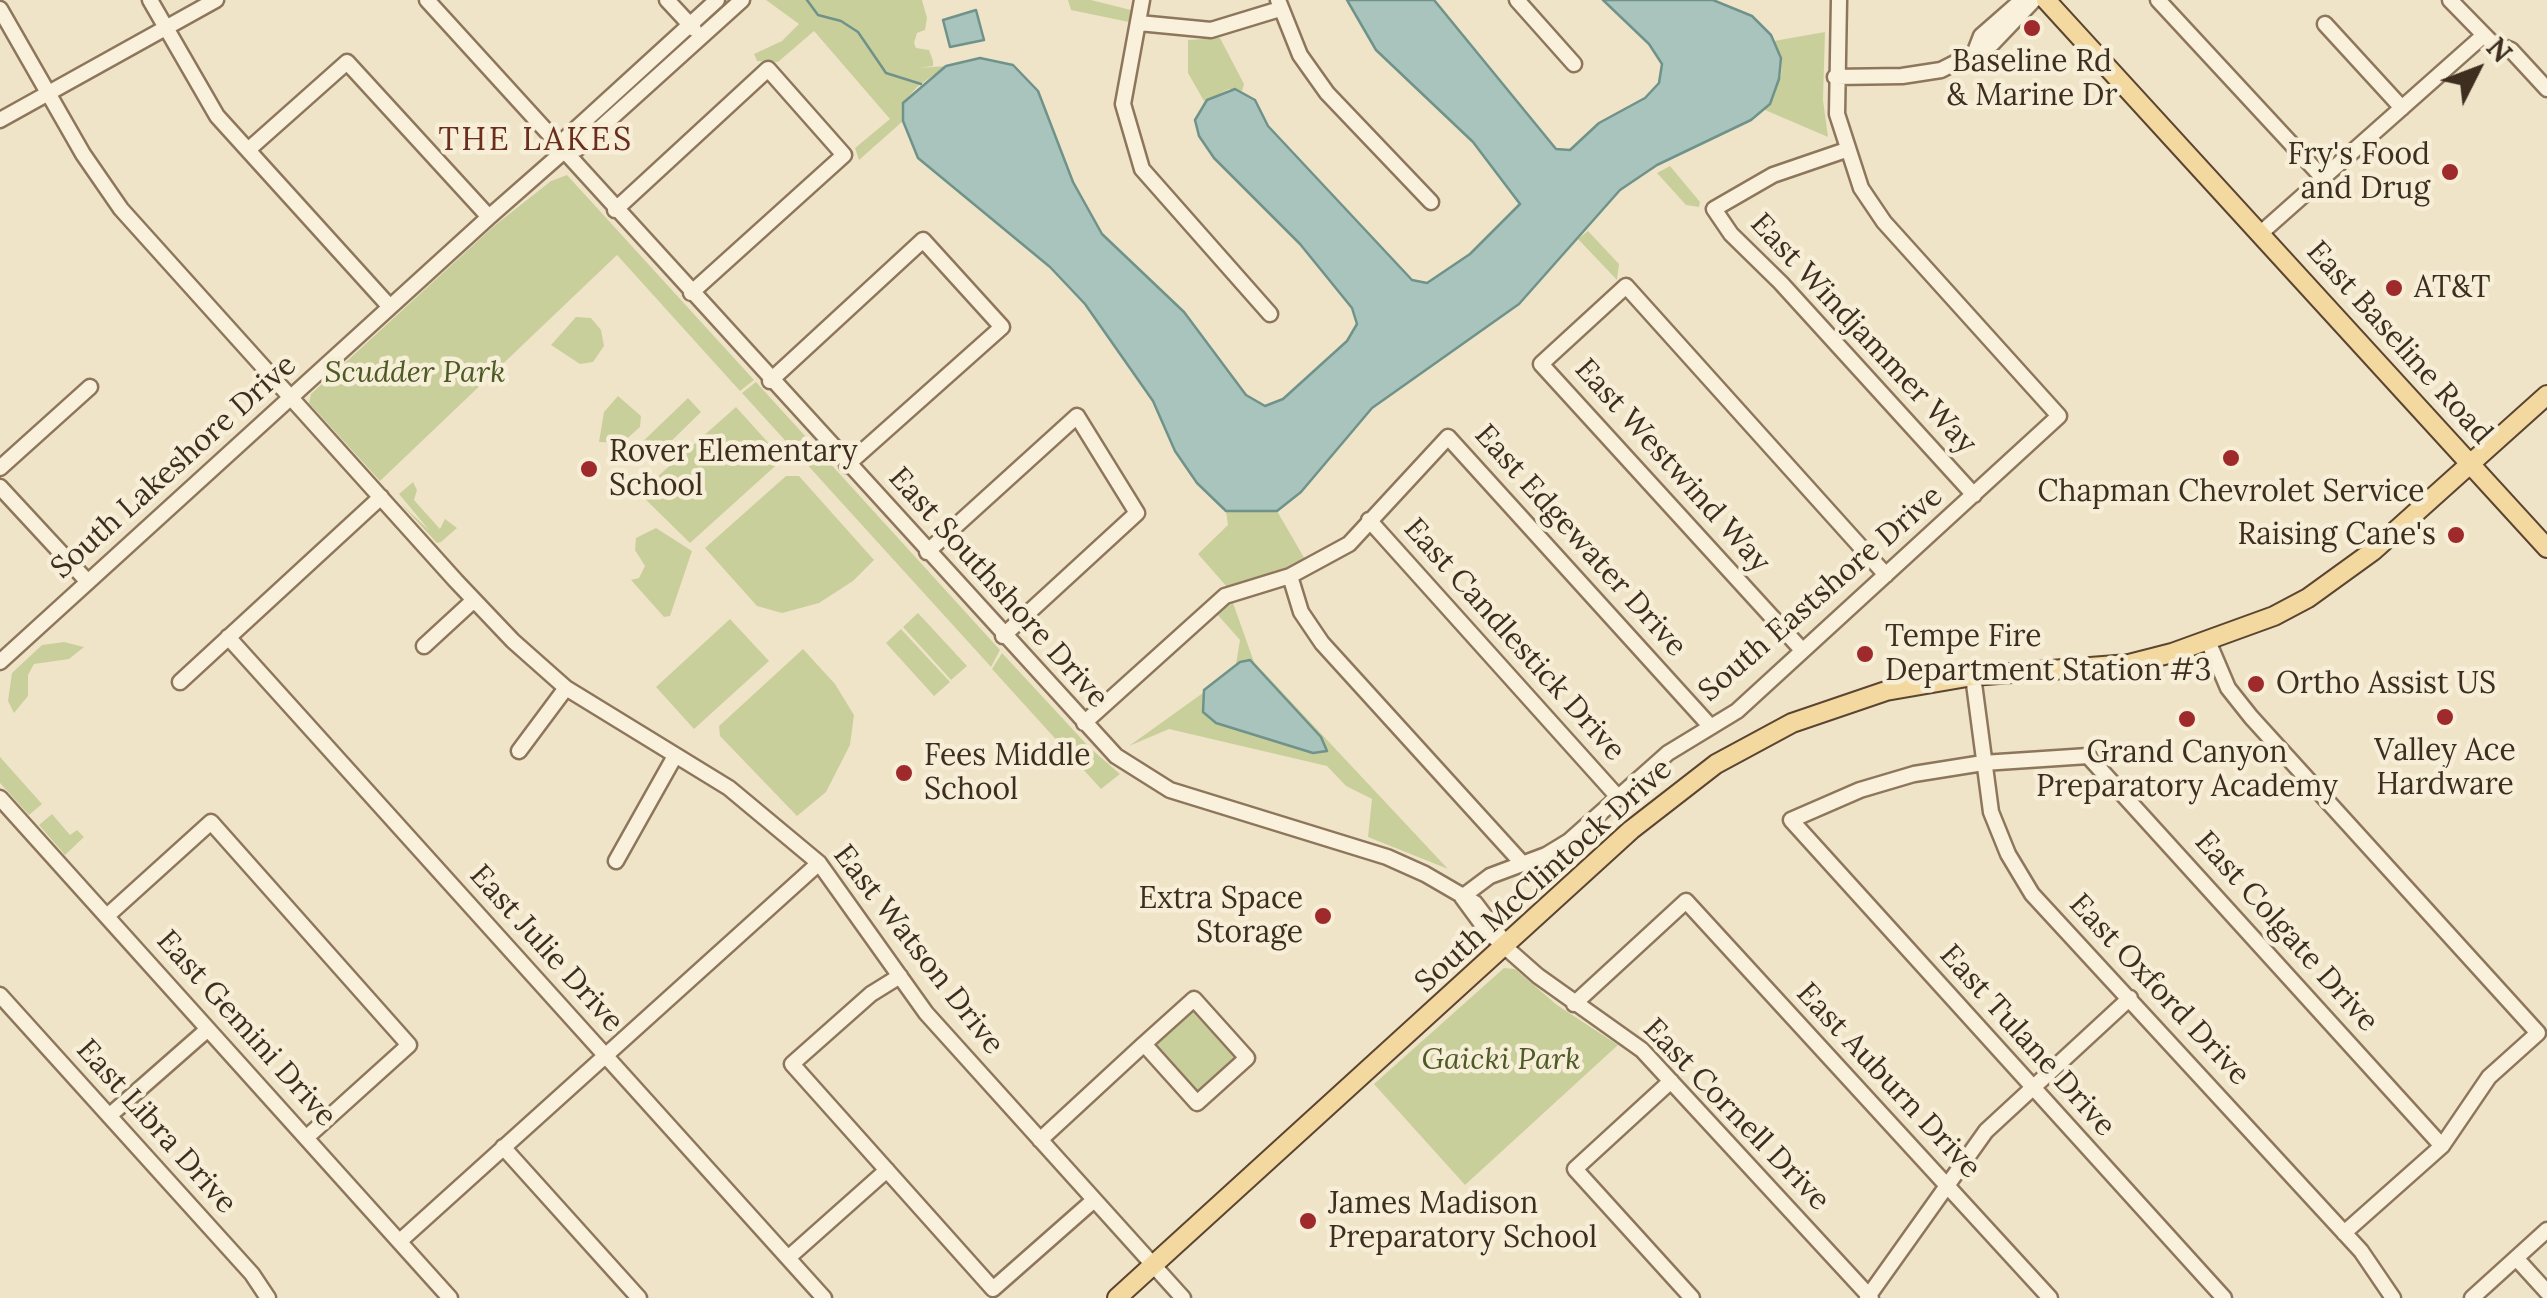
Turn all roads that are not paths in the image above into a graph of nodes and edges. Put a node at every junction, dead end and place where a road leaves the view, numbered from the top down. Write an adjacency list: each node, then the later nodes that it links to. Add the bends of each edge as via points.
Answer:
1 (150, 0): 20 (street)
2 (216, 0): 20 (street)
3 (426, 0): 32 (street, East Southshore Drive)
4 (668, 0): 19 (street)
5 (717, 0): 19 (street, South Lakeshore Drive)
6 (742, 0): 22 (street, South Lakeshore Drive)
7 (1142, 0): 17 (street)
8 (1517, 0): 24 (street)
9 (1839, 0): 25 (street)
10 (2022, 0): 23 (street, via 1981,36)
11 (2034, 0): 23 (street, via 1992,44)
12 (2046, 0): 37 (main road, East Baseline Road)
13 (2158, 0): 33 (street)
14 (2450, 0): 21 (street)
15 (1279, 5): 17 (street, via 1211,30); 34 (street, via 1300,55 1326,93)
16 (0, 9): 27 (street, East Watson Drive)
17 (1138, 23): 40 (street, via 1124,104 1142,170)
18 (2325, 24): 28 (street)
19 (690, 25): 22 (street); 32 (street, South Lakeshore Drive, via 567,138)
20 (167, 30): 27 (street); 30 (street, via 202,93)
21 (2484, 35): 26 (street, via 2511,50); 28 (street)
22 (701, 37): 32 (street, South Lakeshore Drive, via 576,148)
23 (1976, 50): 25 (street, via 1930,74)
24 (1574, 64)
25 (1835, 76): 31 (street)
26 (2547, 89)
27 (48, 93): 29 (street); 44 (street, East Watson Drive, via 121,208)
28 (2402, 108): 33 (street)
29 (0, 120)
30 (248, 150): 36 (street, via 347,62); 39 (street)
31 (1846, 150): 49 (street, South Eastshore Drive, via 1884,222 2059,416); 49 (street, East Windjammer Way, via 1773,175 1714,208)
32 (563, 152): 35 (street, East Southshore Drive); 36 (street, South Lakeshore Drive)
33 (2323, 178): 37 (street)
34 (1432, 202)
35 (615, 210): 38 (street, East Southshore Drive); 38 (street, via 768,68 844,155)
36 (488, 218): 39 (street, South Lakeshore Drive)
37 (2262, 232): 45 (main road, East Baseline Road)
38 (691, 293): 41 (street, East Southshore Drive)
39 (390, 307): 44 (street, South Lakeshore Drive)
40 (1270, 314)
41 (770, 381): 46 (street, East Southshore Drive); 46 (street, via 922,240 1002,327)
42 (90, 387): 47 (street)
43 (2547, 394): 45 (main road, South McClintock Drive)
44 (292, 396): 50 (street, East Watson Drive); 56 (street, South Lakeshore Drive)
45 (2470, 463): 52 (main road, East Baseline Road); 60 (main road, South McClintock Drive, via 2373,552 2322,588 2274,616)
46 (847, 464): 53 (street, East Southshore Drive)
47 (0, 468)
48 (0, 487): 56 (street)
49 (1974, 496): 54 (street, South Eastshore Drive)
50 (380, 497): 57 (street, East Watson Drive); 59 (street)
51 (1369, 520): 55 (street, via 1348,544); 68 (street, East Edgewater Drive, via 1448,437); 72 (street, East Candlestick Drive)
52 (2547, 548)
53 (928, 552): 58 (street, East Southshore Drive); 58 (street, via 1077,416 1137,513)
54 (1886, 574): 62 (street, South Eastshore Drive); 62 (street, East Westwind Way, via 1626,286 1541,364)
55 (1290, 576): 67 (street, via 1225,596); 76 (street, via 1300,612 1322,643)
56 (88, 582): 63 (street, South Lakeshore Drive)
57 (474, 600): 61 (street); 66 (street, East Watson Drive)
58 (1003, 636): 67 (street, East Southshore Drive)
59 (228, 637): 65 (street); 86 (street, East Julie Drive)
60 (2208, 641): 64 (main road, South McClintock Drive, via 2103,668); 92 (street, via 2228,688 2251,717 2538,1033 2489,1077)
61 (424, 646)
62 (1802, 650): 68 (street, South Eastshore Drive)
63 (0, 662)
64 (1973, 676): 71 (street, East Oxford Drive); 79 (main road, South McClintock Drive, via 1861,698 1732,754 1662,802)
65 (180, 682)
66 (566, 688): 69 (street); 70 (street, East Watson Drive)
67 (1084, 723): 77 (street, East Southshore Drive, via 1116,756 1170,790 1387,857)
68 (1711, 727): 72 (street, South Eastshore Drive)
69 (519, 750)
70 (675, 756): 74 (street); 75 (street, East Watson Drive, via 744,798)
71 (1982, 763): 82 (street, East Oxford Drive, via 1991,812 2032,894); 88 (street, East Tulane Drive, via 1914,774 1791,820); 92 (street, East Colgate Drive, via 2088,756)
72 (1617, 796): 76 (street, South Eastshore Drive, via 1569,841)
73 (0, 798): 78 (street, East Gemini Drive)
74 (616, 860)
75 (819, 863): 80 (street, East Watson Drive); 86 (street)
76 (1522, 863): 77 (street, South Eastshore Drive)
77 (1462, 898): 79 (street, East Southshore Drive, via 1475,903)
78 (108, 916): 84 (street, East Gemini Drive); 90 (street, via 211,822 409,1046)
79 (1506, 944): 83 (street, East Cornell Drive); 102 (main road, South McClintock Drive)
80 (900, 976): 91 (street, East Watson Drive); 94 (street, via 792,1064)
81 (0, 995): 89 (street, East Libra Drive)
82 (2130, 998): 88 (street); 98 (street, East Oxford Drive)
83 (1574, 1004): 87 (street, East Cornell Drive, via 1642,1050); 95 (street, East Auburn Drive, via 1686,902)
84 (208, 1029): 89 (street); 90 (street, East Gemini Drive)
85 (1144, 1044): 85 (street, via 1197,1103 1247,1058 1194,999); 91 (street)
86 (604, 1055): 93 (street); 100 (street, East Julie Drive)
87 (1671, 1081): 104 (street, East Cornell Drive); 111 (street, via 1575,1169)
88 (2030, 1087): 95 (street); 113 (street, East Tulane Drive)
89 (109, 1116): 105 (street, East Libra Drive)
90 (306, 1137): 99 (street, East Gemini Drive)
91 (1040, 1140): 96 (street, East Watson Drive)
92 (2442, 1146): 98 (street)
93 (503, 1147): 99 (street); 107 (street)
94 (887, 1170): 96 (street, via 993,1289); 100 (street)
95 (1946, 1185): 104 (street); 112 (street, East Auburn Drive)
96 (1094, 1200): 102 (street, East Watson Drive)
97 (2547, 1230): 101 (street)
98 (2344, 1232): 114 (street, East Oxford Drive)
99 (400, 1241): 106 (street, East Gemini Drive)
100 (788, 1258): 108 (street, East Julie Drive)
101 (2516, 1258): 103 (street); 115 (street)
102 (1154, 1264): 109 (main road, South McClintock Drive); 110 (street, East Watson Drive)
103 (2547, 1292)
104 (1869, 1297)
105 (268, 1298)
106 (450, 1298)
107 (640, 1298)
108 (824, 1298)
109 (1117, 1298)
110 (1183, 1298)
111 (1692, 1298)
112 (2050, 1298)
113 (2224, 1298)
114 (2393, 1298)
115 (2472, 1298)

